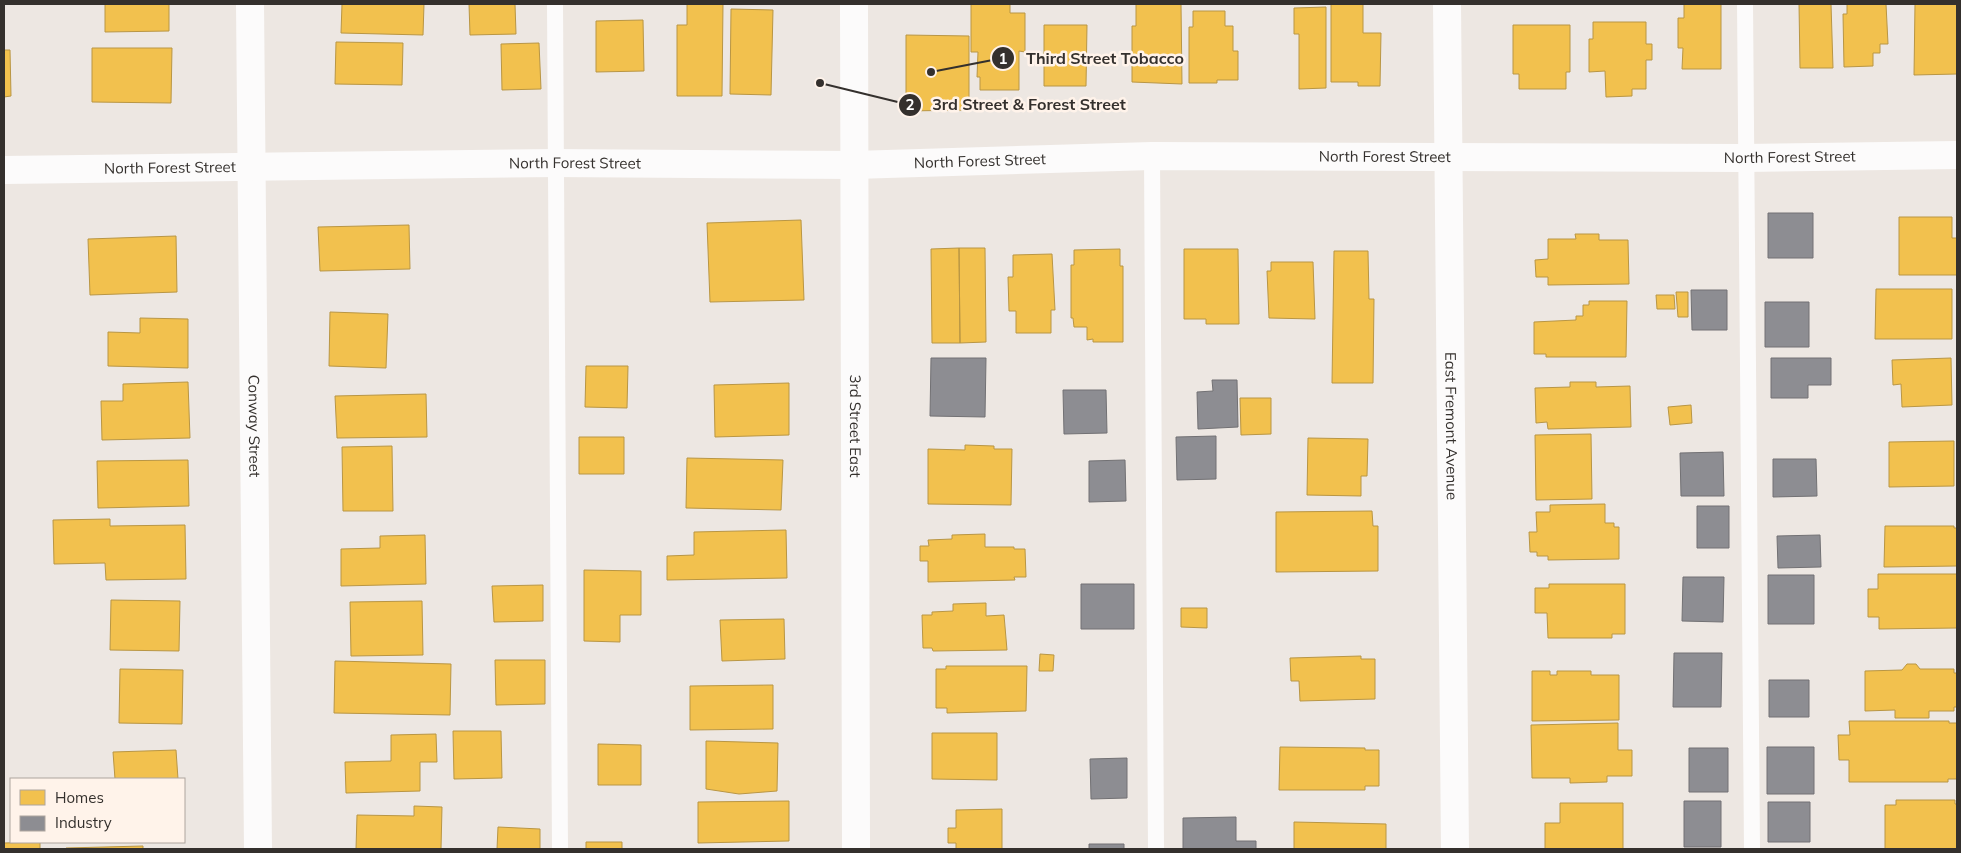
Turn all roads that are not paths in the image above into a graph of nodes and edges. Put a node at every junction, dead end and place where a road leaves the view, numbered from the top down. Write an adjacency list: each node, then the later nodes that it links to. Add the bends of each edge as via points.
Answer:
1 (250, 4): 12 (street, Conway Street)
2 (555, 4): 10 (lane)
3 (854, 4): 11 (street, 3rd Street East)
4 (1447, 4): 8 (street, East Fremont Avenue)
5 (1745, 4): 9 (lane)
6 (1957, 155): 9 (street, North Forest Street)
7 (1152, 156): 8 (street, North Forest Street); 11 (street, North Forest Street); 17 (lane)
8 (1447, 158): 9 (street, North Forest Street); 18 (street, East Fremont Avenue)
9 (1745, 158): 19 (lane)
10 (555, 163): 11 (street, North Forest Street); 12 (street, North Forest Street); 15 (lane)
11 (854, 165): 16 (street, 3rd Street East)
12 (251, 168): 13 (street, North Forest Street); 14 (street, Conway Street)
13 (4, 170)
14 (258, 849)
15 (560, 849)
16 (856, 849)
17 (1156, 849)
18 (1455, 849)
19 (1752, 849)

